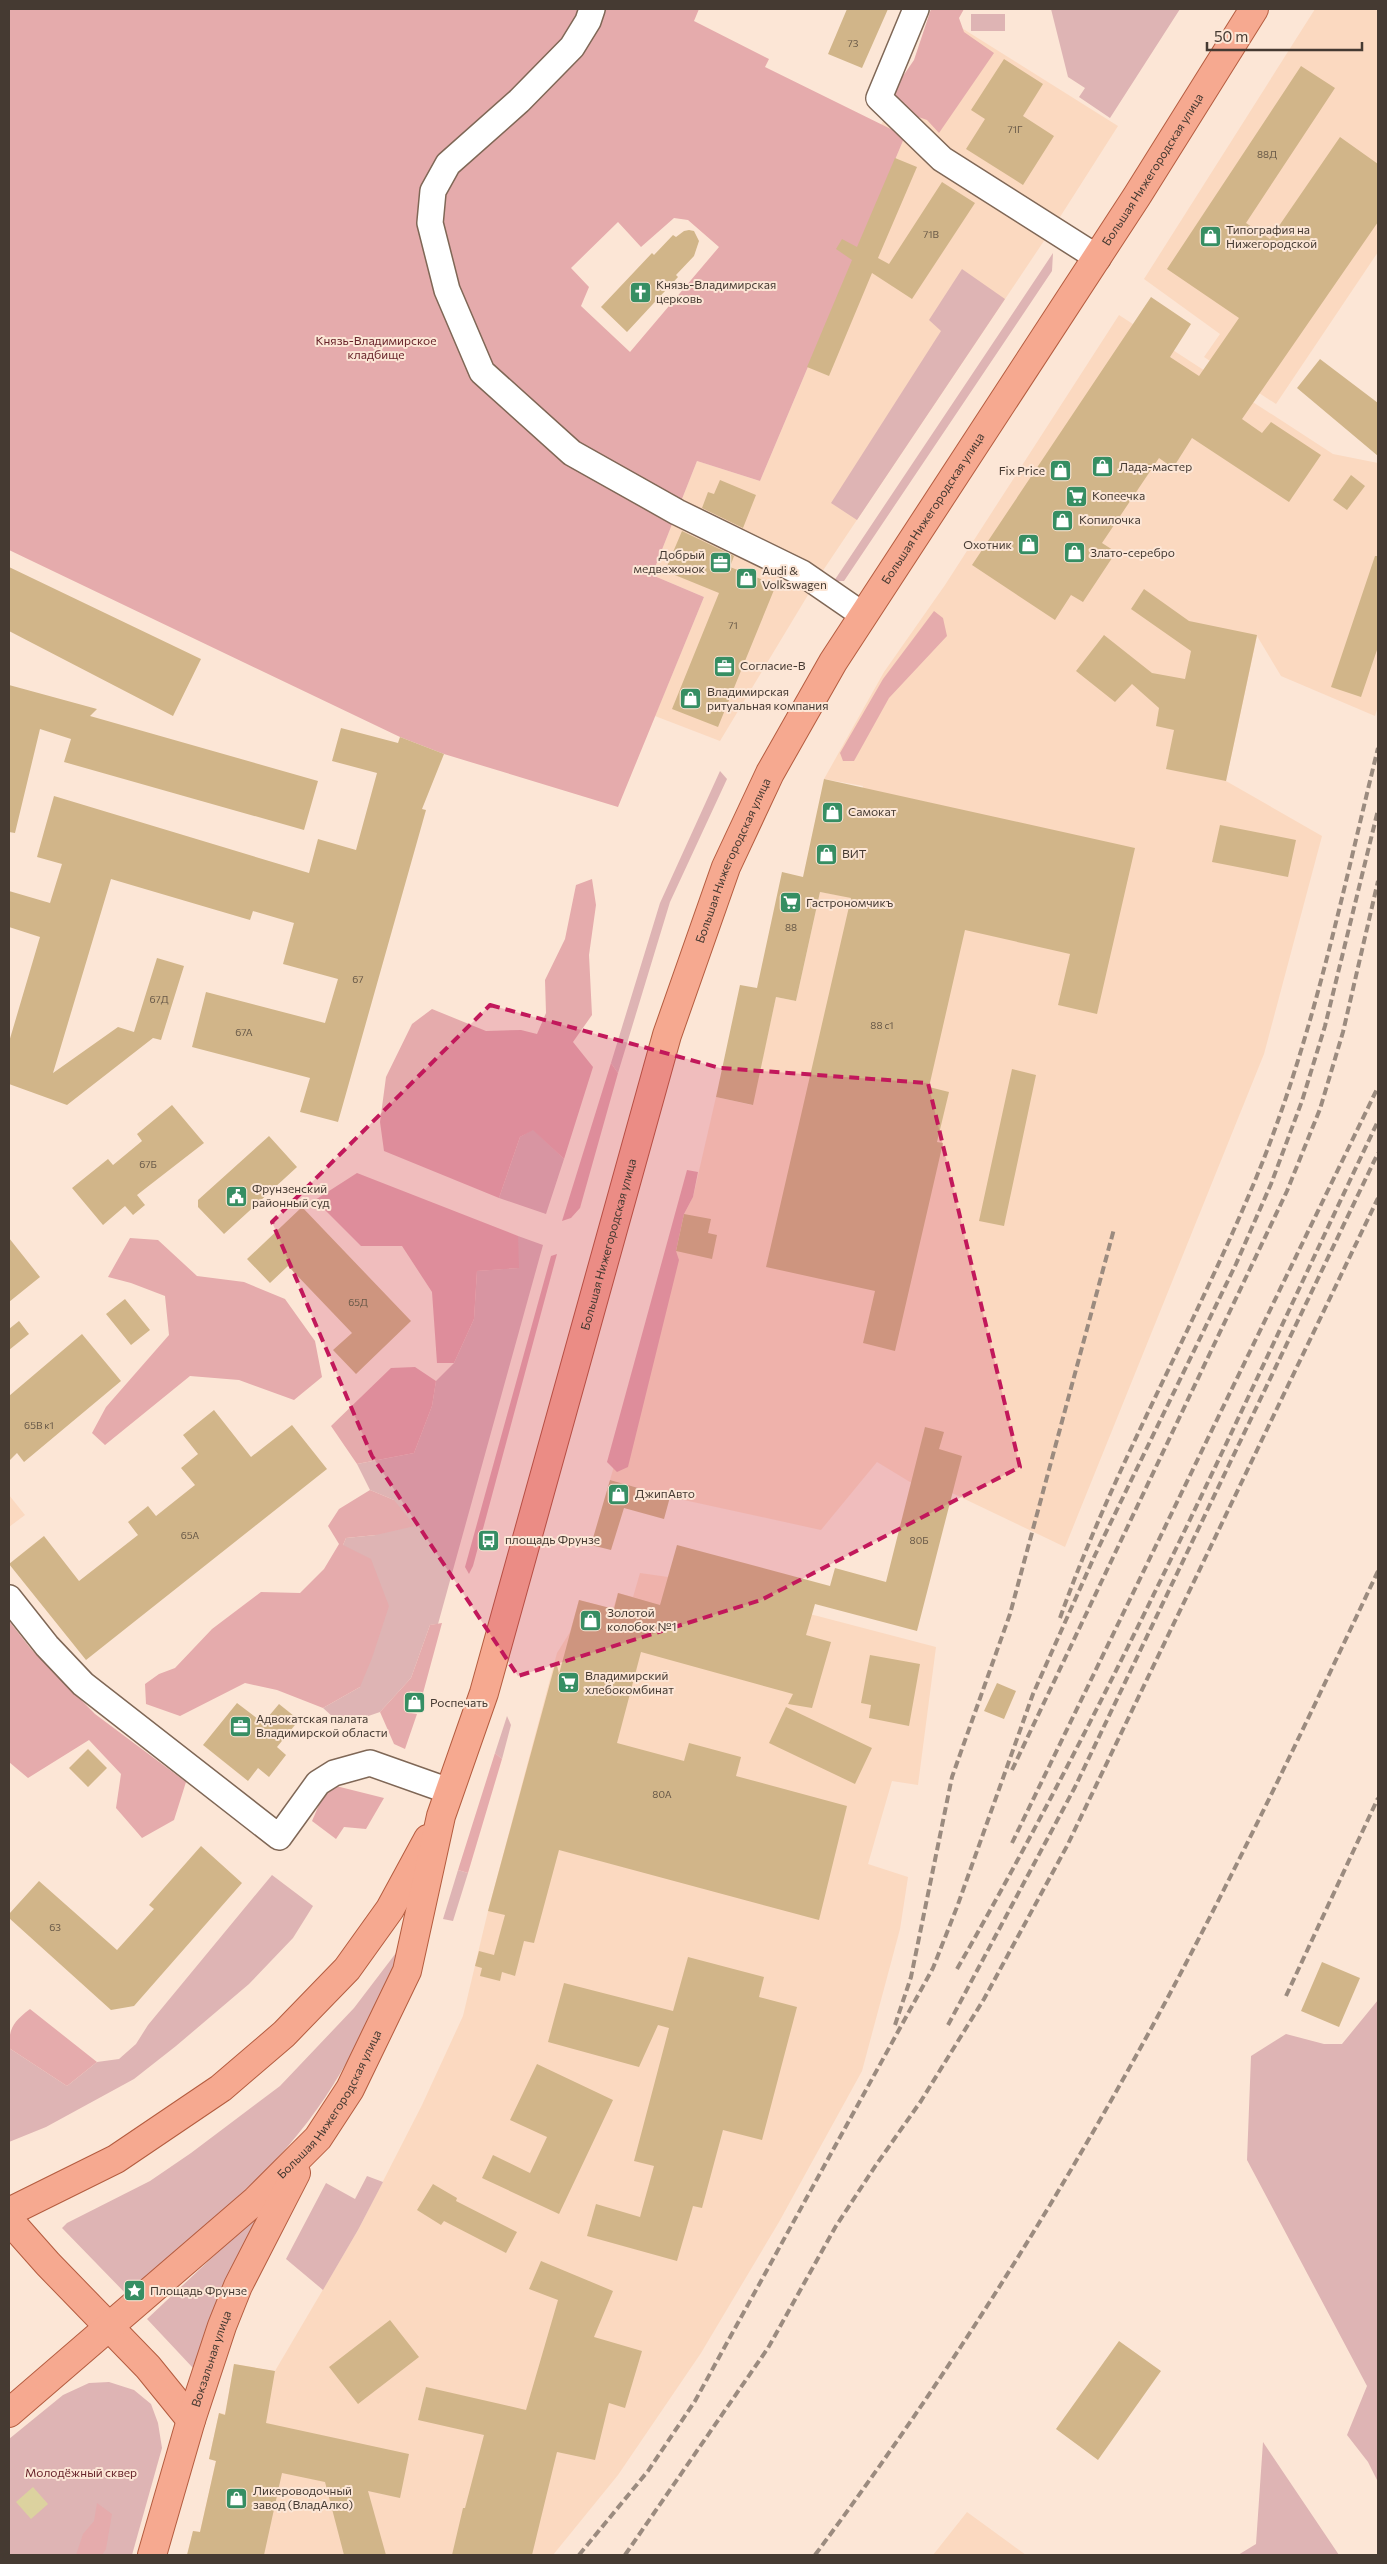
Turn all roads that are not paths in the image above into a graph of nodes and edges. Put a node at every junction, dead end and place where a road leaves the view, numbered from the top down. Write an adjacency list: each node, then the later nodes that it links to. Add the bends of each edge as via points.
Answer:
1 (592, 9): 7 (lane, via 572,46 519,101 448,164 433,191 430,223 447,290 482,372 572,453 677,512 802,573)
2 (916, 9): 6 (lane, via 879,98 942,159)
3 (1237, 9): 5 (main road)
4 (1254, 9): 5 (main road, Большая Нижегородская улица)
5 (1232, 41): 6 (main road, Большая Нижегородская улица)
6 (1098, 258): 7 (main road, Большая Нижегородская улица)
7 (863, 615): 9 (main road, Большая Нижегородская улица, via 770,773 719,886 667,1035 484,1693)
8 (9, 1598): 9 (lane, via 47,1646 83,1684 280,1837 318,1783 334,1773 370,1763)
9 (445, 1804): 10 (main road, Большая Нижегородская улица, via 407,1971 350,2089); 11 (main road, Большая Нижегородская улица, via 384,1917 347,1969 284,2034 221,2088 116,2159)
10 (318, 2138): 13 (main road, Большая Нижегородская улица, via 256,2200); 15 (main road, Вокзальная улица, via 288,2185 238,2286)
11 (9, 2212)
12 (9, 2220): 13 (main road)
13 (110, 2327): 14 (main road, Большая Нижегородская улица); 15 (main road, Вокзальная улица)
14 (9, 2413)
15 (191, 2420): 16 (main road, Вокзальная улица)
16 (152, 2555)

